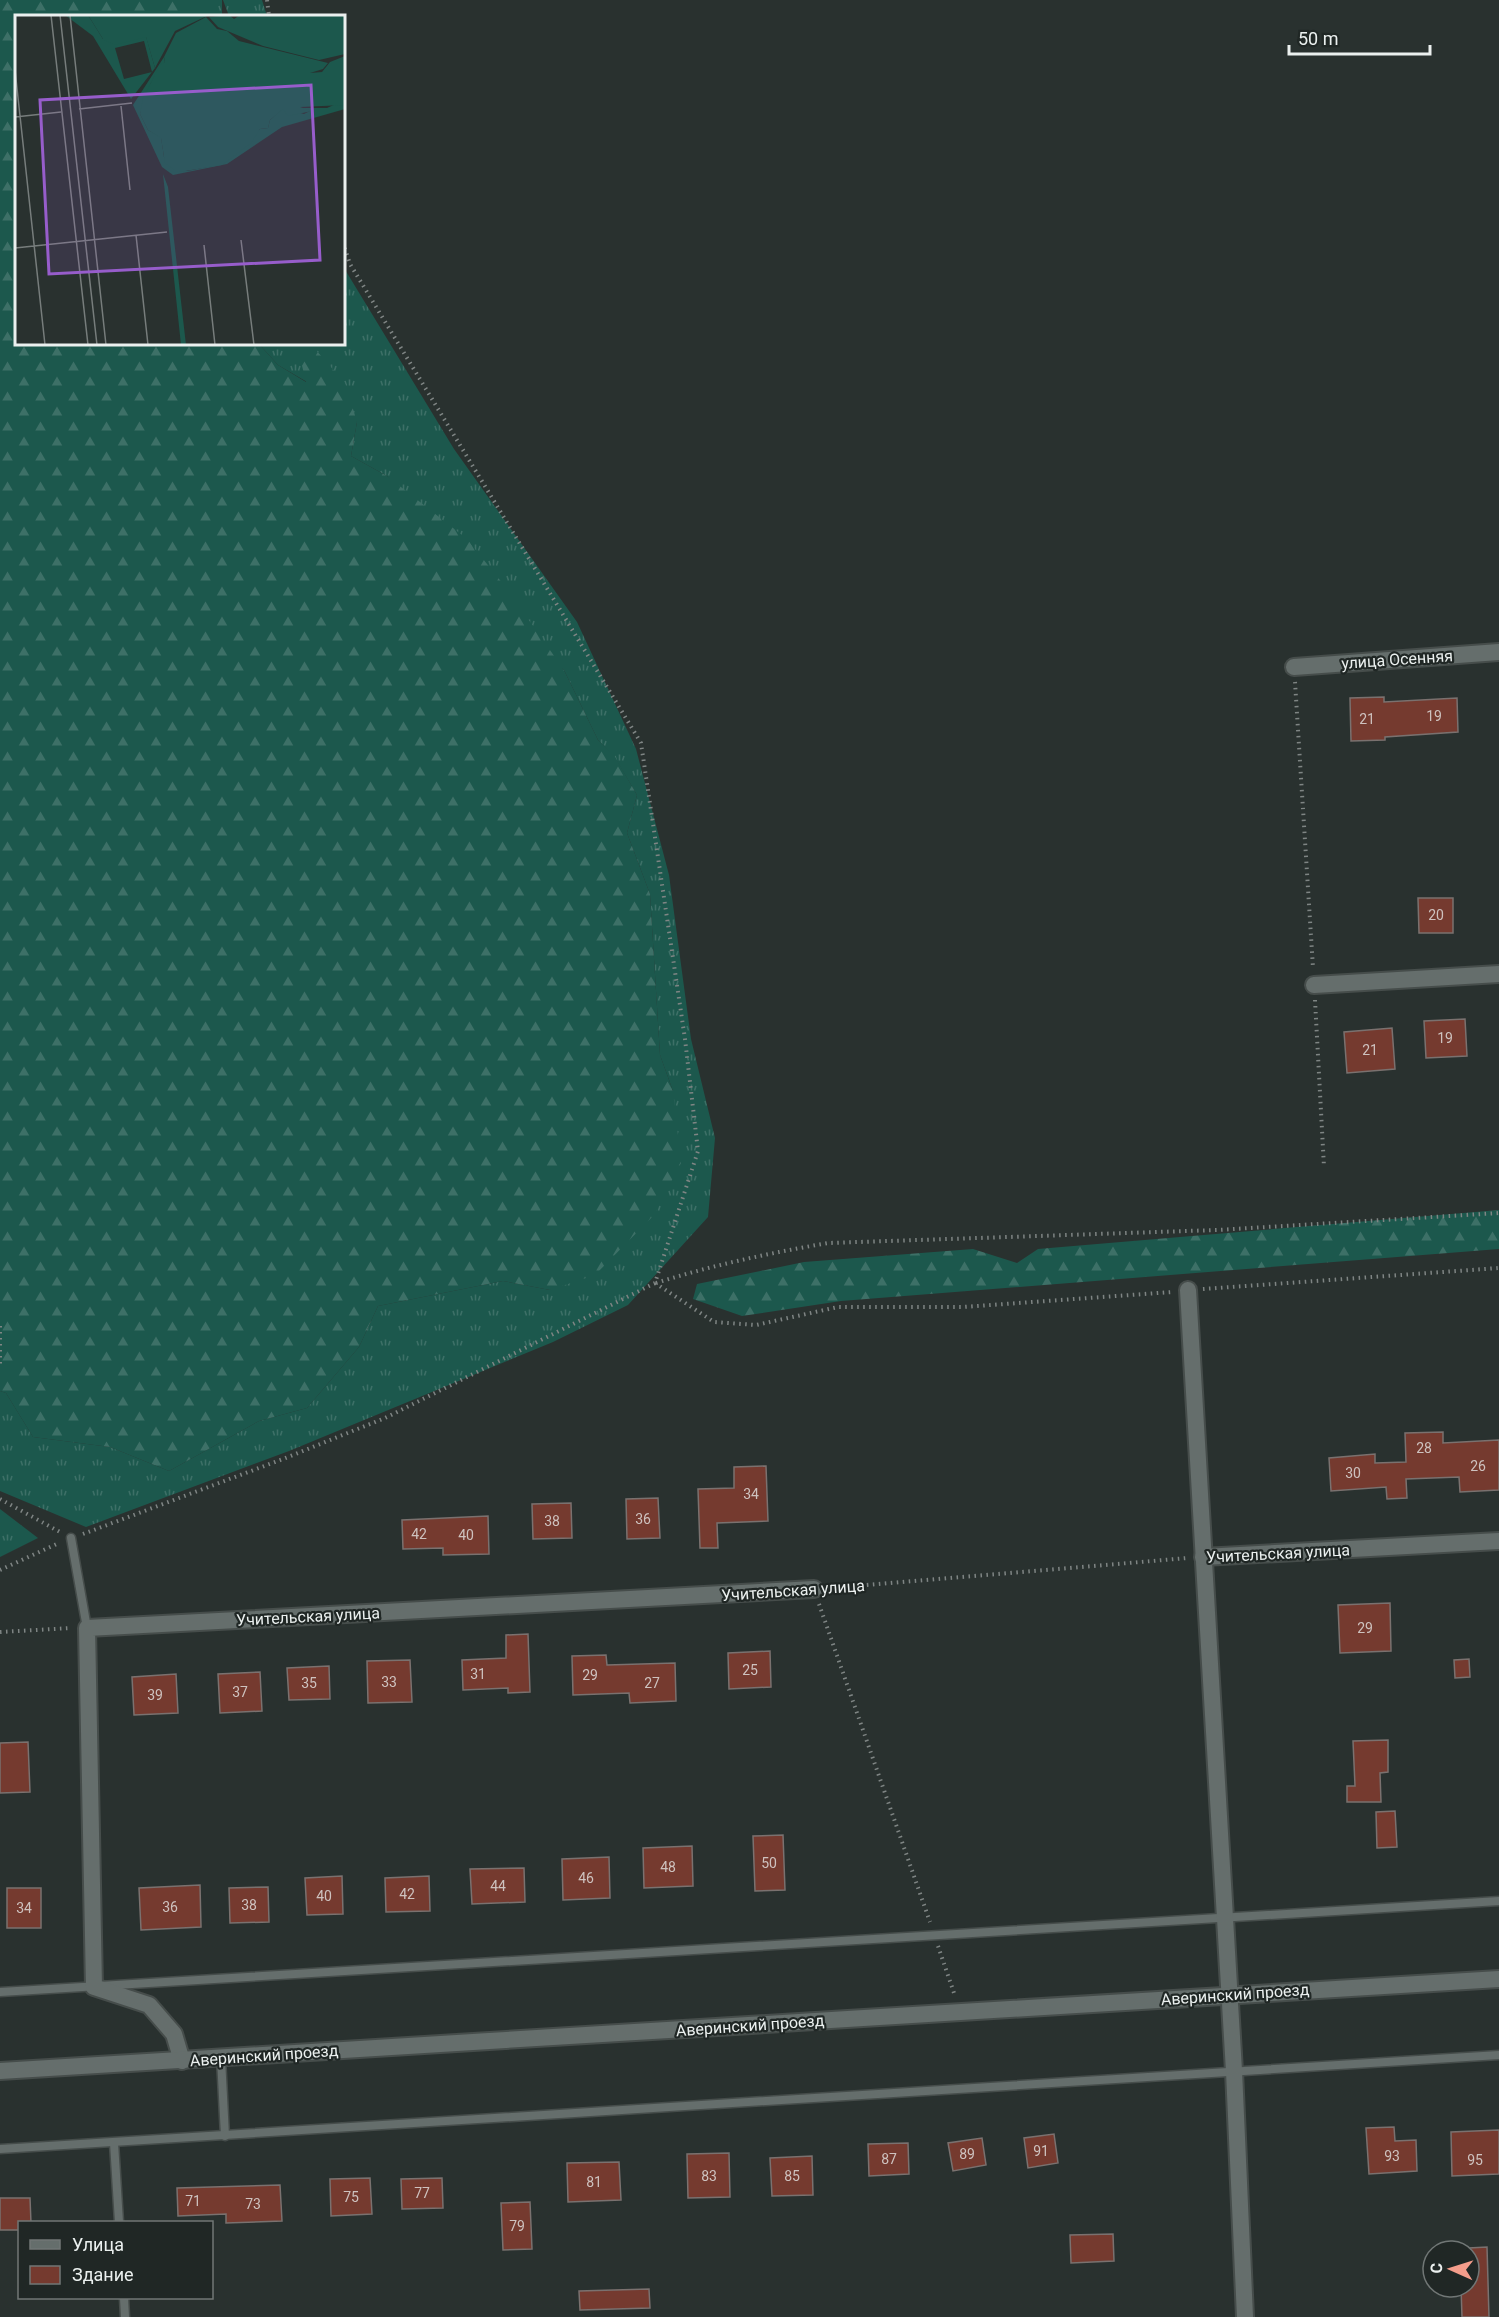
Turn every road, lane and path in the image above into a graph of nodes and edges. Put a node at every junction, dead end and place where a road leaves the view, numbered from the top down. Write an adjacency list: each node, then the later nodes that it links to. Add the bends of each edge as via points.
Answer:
1 (267, 0): 2 (path)
2 (269, 15)
3 (345, 249): 11 (path, via 350,264 640,743 686,1039 698,1151)
4 (1499, 652): 5 (street, улица Осенняя)
5 (1294, 667): 7 (path)
6 (1499, 974): 7 (street)
7 (1314, 985): 8 (path)
8 (1324, 1167)
9 (1499, 1213): 11 (path, via 1217,1230 828,1243 702,1268)
10 (1499, 1268): 12 (path)
11 (655, 1283): 12 (path, via 714,1322 756,1325 838,1307 963,1306); 16 (path, via 385,1418)
12 (1188, 1290): 18 (street)
13 (0, 1326): 14 (path)
14 (0, 1364)
15 (0, 1499): 16 (path)
16 (71, 1538): 19 (path); 21 (lane)
17 (1499, 1541): 18 (street, Учительская улица)
18 (1203, 1557): 20 (path, Учительская улица); 24 (street)
19 (0, 1570)
20 (814, 1590): 21 (street, Учительская улица); 25 (path)
21 (87, 1628): 22 (path); 27 (street)
22 (0, 1632)
23 (1499, 1901): 24 (lane)
24 (1225, 1918): 25 (lane); 29 (street)
25 (934, 1936): 27 (lane); 30 (path)
26 (1499, 1979): 29 (street, Аверинский проезд)
27 (94, 1987): 28 (lane); 33 (street, via 150,2005 174,2034)
28 (0, 1992)
29 (1230, 1994): 30 (street, Аверинский проезд); 35 (street)
30 (960, 2012): 32 (street, Аверинский проезд)
31 (1499, 2055): 35 (lane)
32 (221, 2058): 33 (street, Аверинский проезд); 36 (lane)
33 (182, 2061): 34 (street, Аверинский проезд)
34 (0, 2071)
35 (1234, 2071): 36 (lane); 42 (street)
36 (225, 2136): 37 (lane)
37 (114, 2143): 38 (lane); 39 (lane)
38 (0, 2149)
39 (119, 2221)
40 (124, 2299): 41 (lane)
41 (125, 2317)
42 (1245, 2317)

